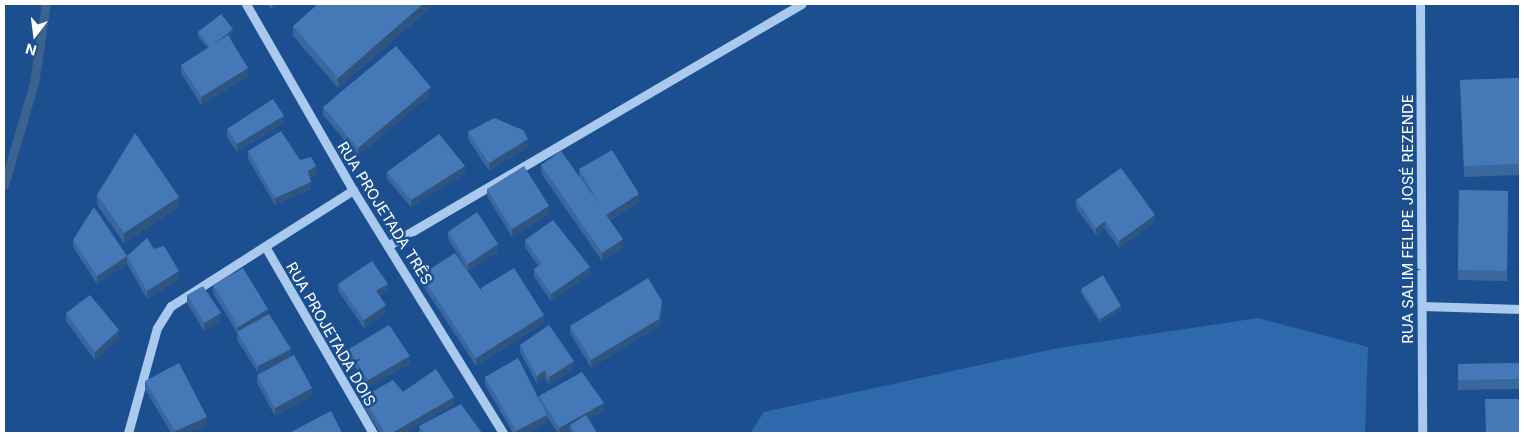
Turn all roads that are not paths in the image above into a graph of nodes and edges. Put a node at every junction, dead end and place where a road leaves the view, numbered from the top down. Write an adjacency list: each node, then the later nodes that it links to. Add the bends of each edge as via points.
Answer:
1 (802, 4): 5 (street)
2 (1420, 4): 7 (street, RUA SALIM FELIPE JOSÉ REZENDE)
3 (246, 5): 4 (street, RUA PROJETADA TRÊS)
4 (353, 190): 5 (street, RUA PROJETADA TRÊS); 6 (street)
5 (388, 245): 11 (street, RUA PROJETADA TRÊS)
6 (266, 248): 9 (street, via 171,306 157,328); 10 (street, RUA PROJETADA DOIS)
7 (1422, 306): 8 (street); 12 (street, RUA SALIM FELIPE JOSÉ REZENDE)
8 (1520, 309)
9 (128, 433)
10 (373, 433)
11 (503, 433)
12 (1422, 433)

